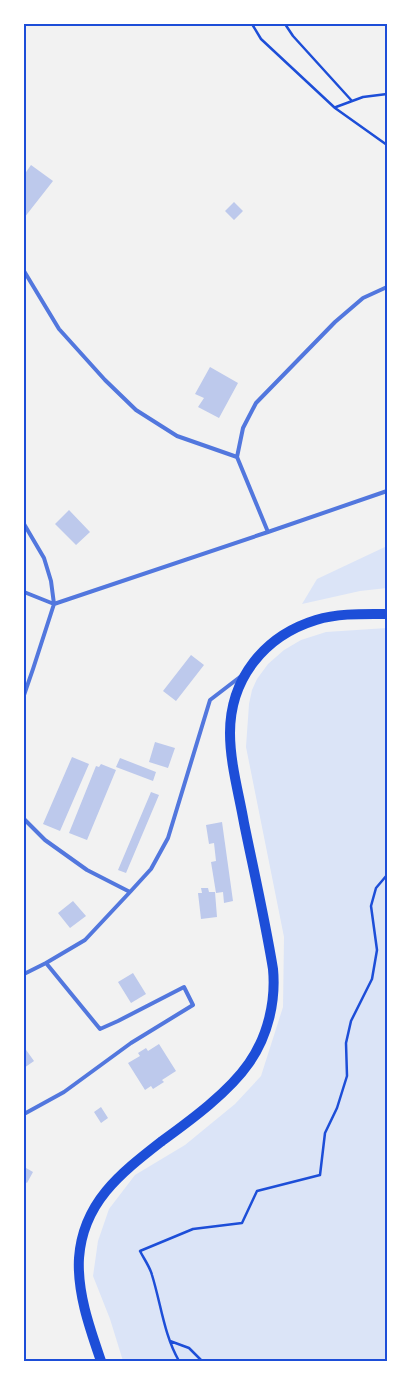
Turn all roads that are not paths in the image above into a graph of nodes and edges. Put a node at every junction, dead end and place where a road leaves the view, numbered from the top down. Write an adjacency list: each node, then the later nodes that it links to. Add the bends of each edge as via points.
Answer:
1 (24, 272): 3 (lane, via 59,329 136,410 178,436)
2 (387, 287): 3 (lane, via 363,298 256,403 243,428)
3 (237, 458): 6 (lane)
4 (387, 491): 6 (lane)
5 (24, 524): 8 (lane, via 44,558)
6 (268, 532): 8 (lane)
7 (24, 592): 8 (lane)
8 (54, 604): 11 (lane)
9 (387, 614): 10 (main road, via 347,614 304,624 271,644)
10 (246, 673): 13 (lane, via 210,700 168,838 151,869); 17 (main road, via 232,712 231,743 273,969 274,990 269,1017 261,1043 240,1075 209,1104 122,1173 95,1206 81,1244 79,1269 84,1303)
11 (24, 695)
12 (24, 819): 13 (lane, via 45,840 87,870)
13 (130, 892): 14 (lane, via 85,940)
14 (46, 963): 15 (lane); 16 (lane, via 100,1029 184,987 193,1005 131,1043 64,1092)
15 (24, 974)
16 (24, 1114)
17 (101, 1361)

